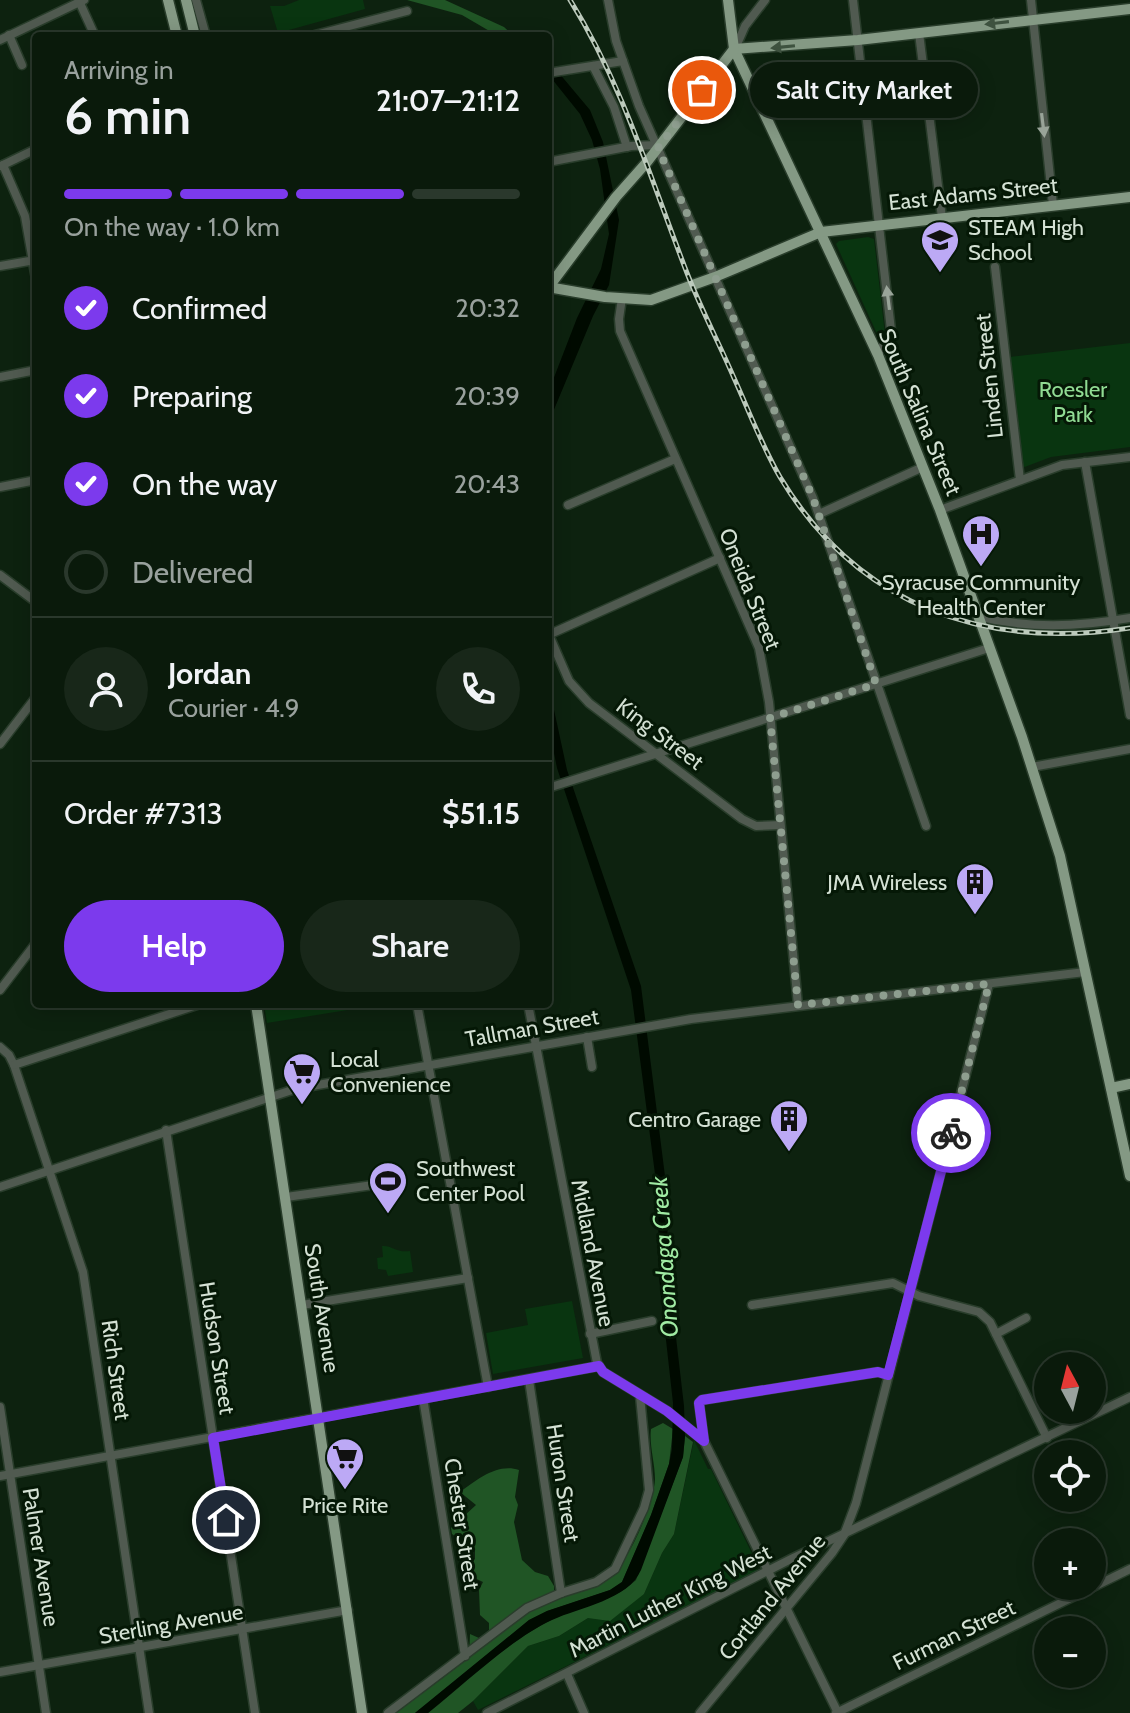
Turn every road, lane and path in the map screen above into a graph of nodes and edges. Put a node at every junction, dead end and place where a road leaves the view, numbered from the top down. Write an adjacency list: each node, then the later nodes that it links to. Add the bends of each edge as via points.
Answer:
1 (168, 0): 14 (main road)
2 (186, 0): 15 (main road)
3 (196, 0): 16 (street)
4 (608, 0): 22 (street)
5 (728, 0): 21 (main road, South Salina Street)
6 (765, 0): 21 (street)
7 (853, 0): 20 (street)
8 (1031, 0): 12 (street)
9 (81, 1): 13 (street); 19 (street)
10 (1130, 9): 12 (main road)
11 (407, 11): 17 (street)
12 (1033, 19): 18 (main road, one-way to 18); 32 (street, one-way to 32)
13 (93, 32)
14 (176, 32)
15 (194, 32)
16 (205, 32)
17 (337, 32)
18 (919, 33): 20 (main road); 33 (street)
19 (4, 38): 23 (street)
20 (858, 40): 21 (main road, one-way to 21); 34 (street)
21 (734, 49): 27 (main road); 35 (main road, South Salina Street)
22 (623, 61): 24 (street); 27 (street)
23 (22, 65)
24 (593, 66): 25 (street); 26 (street)
25 (552, 72)
26 (627, 147): 27 (street); 29 (street)
27 (658, 147): 40 (street); 41 (main road)
28 (32, 151): 30 (street)
29 (552, 161)
30 (1, 165): 36 (street, via 18,194)
31 (1130, 197): 32 (main road, East Adams Street)
32 (1053, 205): 33 (main road, East Adams Street)
33 (942, 218): 34 (main road, East Adams Street)
34 (879, 225): 35 (main road, East Adams Street); 44 (street, one-way to 34, via 891,330)
35 (821, 232): 40 (main road, East Adams Street); 44 (main road, South Salina Street)
36 (32, 250)
37 (32, 260): 38 (street)
38 (0, 266)
39 (995, 267): 51 (street, Linden Street)
40 (715, 277): 43 (main road, East Adams Street, via 651,300); 56 (street)
41 (552, 282)
42 (552, 288): 43 (main road, East Adams Street)
43 (622, 298): 48 (street, Oneida Street, via 620,331)
44 (878, 355): 50 (main road, South Salina Street)
45 (32, 371): 46 (street)
46 (0, 377)
47 (1130, 457): 49 (street)
48 (675, 459): 54 (street); 57 (street, Oneida Street)
49 (1085, 462): 51 (street); 62 (street)
50 (923, 467): 55 (main road, South Salina Street); 56 (street)
51 (1020, 480): 55 (street)
52 (32, 481): 53 (street)
53 (0, 487)
54 (568, 505)
55 (940, 510): 60 (main road, South Salina Street)
56 (819, 514): 66 (street)
57 (720, 558): 63 (street); 69 (street, Oneida Street, via 759,648)
58 (0, 575): 59 (street)
59 (32, 599)
60 (977, 616): 62 (street, via 1034,627); 65 (main road, South Salina Street)
61 (1130, 618): 62 (street)
62 (1114, 621): 68 (street)
63 (552, 633)
64 (552, 644): 72 (street, King Street, via 578,692)
65 (989, 648): 66 (street); 73 (main road, South Salina Street)
66 (876, 684): 69 (street); 76 (street)
67 (32, 702): 70 (street)
68 (1130, 715)
69 (770, 718): 72 (street); 75 (street, Oneida Street)
70 (0, 744)
71 (1130, 749): 73 (street)
72 (656, 753): 74 (street); 75 (street, King Street, via 750,824)
73 (1032, 767): 78 (main road, South Salina Street, via 1060,856)
74 (552, 786)
75 (780, 825): 81 (street, Oneida Street)
76 (926, 826)
77 (32, 948): 80 (street)
78 (1085, 972): 79 (street, Tallman Street); 93 (main road, South Salina Street)
79 (989, 984): 81 (street, Tallman Street); 102 (street, Cortland Avenue)
80 (0, 990)
81 (798, 1005): 86 (street, Tallman Street)
82 (188, 1008): 90 (street)
83 (257, 1008): 94 (main road, South Avenue)
84 (418, 1008): 89 (street)
85 (529, 1008): 87 (street, Midland Avenue)
86 (587, 1037): 87 (street, Tallman Street); 91 (street)
87 (535, 1046): 89 (street, Tallman Street); 107 (street, Midland Avenue)
88 (0, 1047): 90 (street, Rich Street)
89 (428, 1064): 94 (street, Tallman Street); 101 (street)
90 (14, 1065): 96 (street, Rich Street)
91 (592, 1067)
92 (1130, 1084): 93 (main road)
93 (1111, 1088): 97 (main road, South Salina Street)
94 (270, 1096): 95 (street, Tallman Street); 100 (main road, South Avenue)
95 (166, 1130): 96 (street, Tallman Street); 118 (street, Hudson Street)
96 (49, 1170): 99 (street, Tallman Street); 121 (street, Rich Street, via 83,1272)
97 (1130, 1176)
98 (395, 1182): 100 (street)
99 (0, 1187)
100 (286, 1197): 103 (main road, South Avenue)
101 (468, 1278): 103 (street); 112 (street)
102 (910, 1290): 104 (street, via 893,1283); 108 (street, via 979,1312); 110 (street, Cortland Avenue)
103 (302, 1305): 117 (main road, South Avenue)
104 (752, 1305)
105 (1026, 1318): 108 (street)
106 (652, 1321): 107 (street)
107 (590, 1334): 109 (street, Midland Avenue)
108 (996, 1334): 119 (street)
109 (599, 1366): 111 (street); 113 (street)
110 (888, 1375): 120 (street, via 878,1372 702,1400); 123 (street, Cortland Avenue)
111 (529, 1380): 112 (street); 126 (street, Huron Street)
112 (488, 1387): 115 (street)
113 (640, 1396): 120 (street); 126 (street, via 649,1490 644,1508 610,1573)
114 (1130, 1397): 119 (street, Martin Luther King West)
115 (423, 1398): 117 (street); 131 (street, Chester Street)
116 (0, 1407): 122 (street, Palmer Avenue)
117 (319, 1419): 118 (street); 127 (main road, South Avenue)
118 (213, 1438): 121 (street); 129 (street, Hudson Street)
119 (1047, 1438): 123 (street, Martin Luther King West)
120 (704, 1441): 125 (street)
121 (110, 1456): 122 (street); 130 (street, Rich Street)
122 (5, 1476): 132 (street, Palmer Avenue)
123 (844, 1535): 125 (street, Martin Luther King West); 128 (street, Cortland Avenue)
124 (1130, 1569): 143 (street, Furman Street)
125 (768, 1571): 128 (street); 134 (street, Martin Luther King West)
126 (561, 1593): 131 (street, via 527,1608)
127 (348, 1610): 129 (street, Sterling Avenue); 138 (main road, South Avenue)
128 (787, 1610): 142 (street, Cortland Avenue); 143 (street)
129 (243, 1630): 130 (street, Sterling Avenue); 137 (street, Hudson Street)
130 (140, 1649): 132 (street, Sterling Avenue); 136 (street, Rich Street)
131 (465, 1656): 139 (street)
132 (39, 1665): 133 (street, Sterling Avenue); 135 (street, Palmer Avenue)
133 (0, 1672)
134 (567, 1674): 140 (street, Martin Luther King West); 141 (street)
135 (46, 1713)
136 (149, 1713)
137 (255, 1713)
138 (362, 1713)
139 (388, 1713)
140 (487, 1713)
141 (584, 1713)
142 (700, 1713)
143 (837, 1713)

